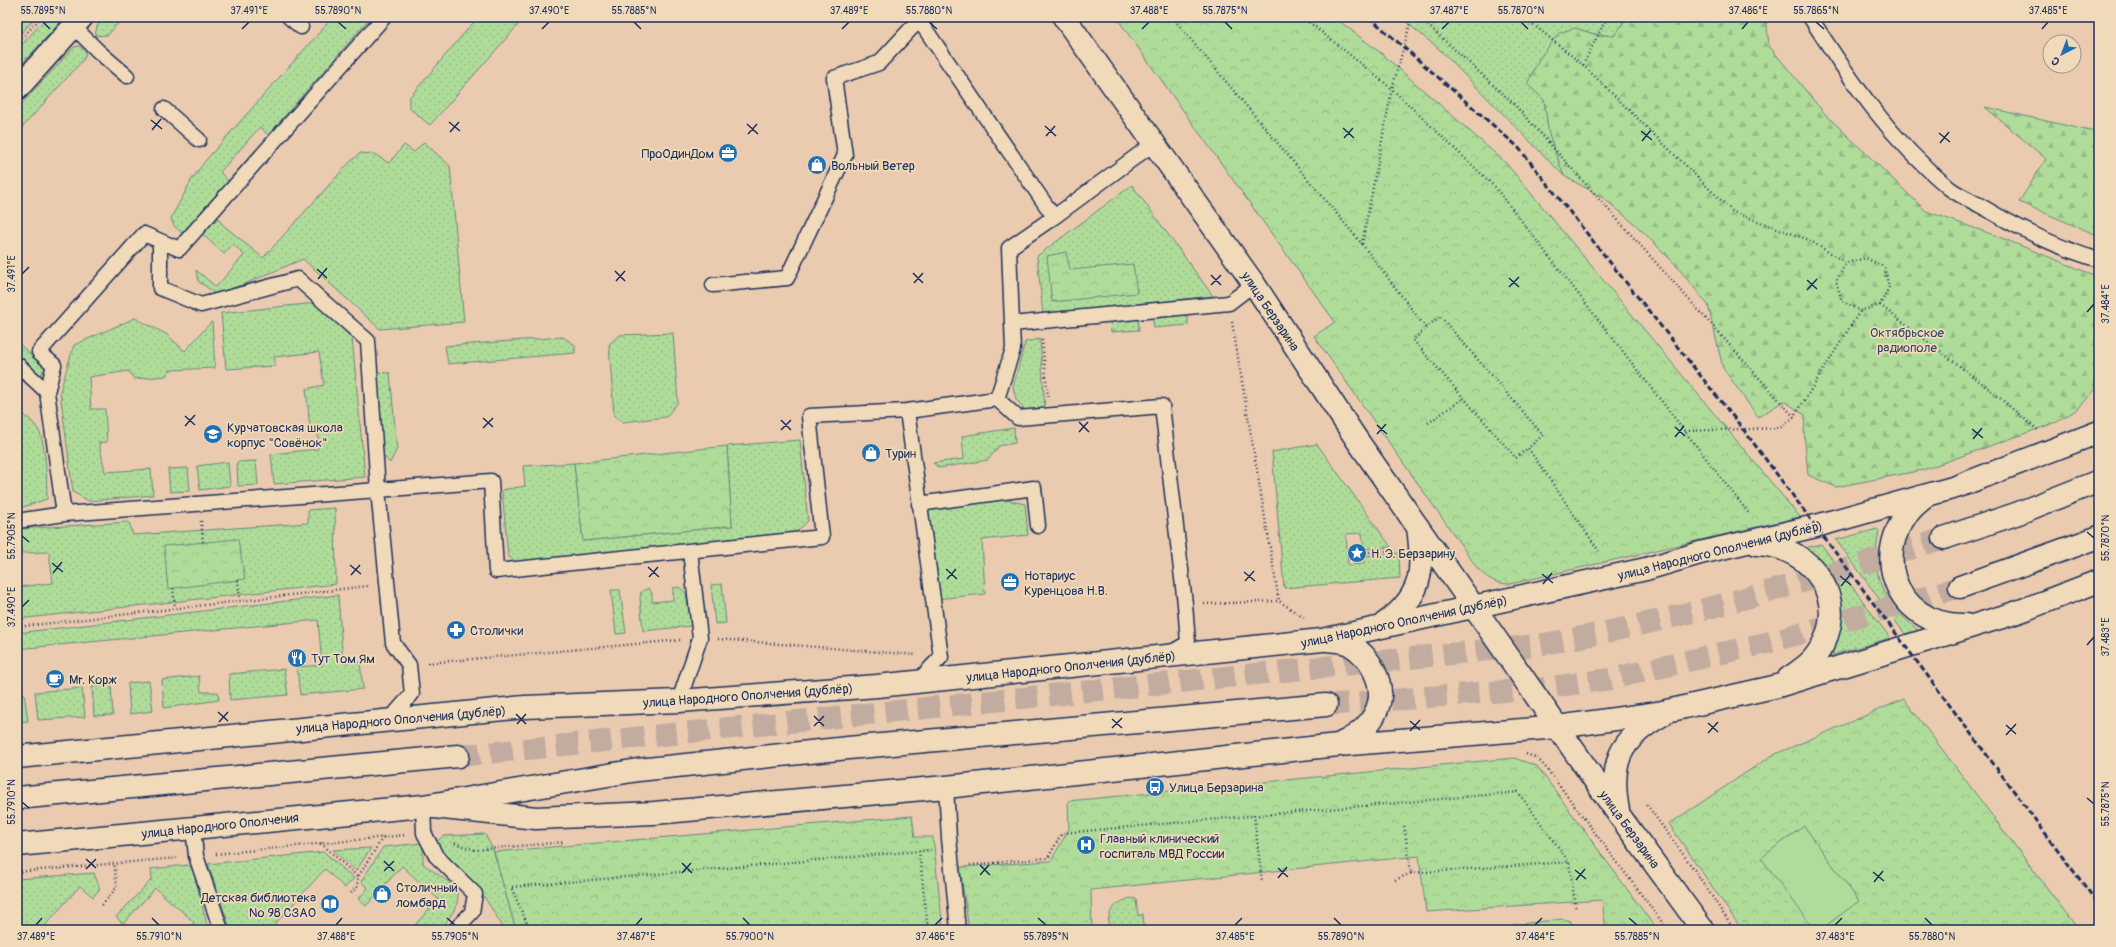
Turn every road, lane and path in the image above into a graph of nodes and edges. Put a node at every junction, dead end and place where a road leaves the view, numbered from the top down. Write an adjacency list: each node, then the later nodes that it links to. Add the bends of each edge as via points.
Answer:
1 (41, 17): 15 (path)
2 (289, 17): 14 (lane)
3 (384, 17): 24 (lane, via 179,249)
4 (1064, 17): 22 (street, улица Берзарина)
5 (1172, 17): 25 (path)
6 (1303, 17): 19 (path)
7 (1412, 17): 19 (path)
8 (1419, 17): 42 (path, via 1515,105)
9 (1524, 17): 16 (path)
10 (1607, 17): 16 (path)
11 (1810, 17): 26 (lane, via 1842,68 1891,132 1950,188 2006,221)
12 (919, 18): 23 (lane); 29 (lane, via 879,63 834,78 845,155 787,278)
13 (77, 22): 17 (lane, via 98,52); 18 (street)
14 (301, 27)
15 (17, 44)
16 (1583, 65): 27 (path, via 1733,212 1809,240)
17 (127, 76)
18 (17, 89)
19 (1392, 89): 25 (path); 44 (path, via 1495,188)
20 (164, 109): 21 (lane)
21 (199, 140)
22 (1153, 144): 23 (lane); 28 (street, улица Берзарина)
23 (1054, 217): 34 (lane, via 1009,248)
24 (160, 241): 37 (lane, via 144,234 39,352 54,365); 49 (lane, via 160,288 201,305 298,279 368,341)
25 (1362, 244): 35 (path)
26 (2099, 260)
27 (1846, 263): 31 (path, via 1866,258 1884,267 1889,287); 32 (path, via 1836,281 1842,301)
28 (1254, 284): 30 (lane); 55 (street, улица Берзарина, via 1357,440)
29 (713, 285)
30 (1229, 303): 33 (lane); 70 (path)
31 (1880, 305): 32 (path); 46 (path, via 1983,384)
32 (1860, 310): 42 (path)
33 (1040, 321): 34 (lane); 41 (path)
34 (1012, 324): 39 (lane, via 1014,349)
35 (1426, 328): 38 (path, via 1413,340); 47 (path, via 1440,316 1538,429 1543,435)
36 (17, 364): 37 (lane)
37 (47, 392): 52 (lane)
38 (1464, 398): 43 (path); 47 (path, via 1516,458)
39 (997, 399): 40 (lane); 41 (lane, via 1018,418)
40 (907, 411): 51 (lane); 61 (lane, via 809,416 822,537)
41 (1050, 416): 71 (lane, via 1162,406)
42 (1794, 417): 44 (path, via 1780,428)
43 (1428, 423)
44 (1685, 431): 53 (path)
45 (2099, 432): 50 (street, улица Народного Ополчения (дублёр), via 1956,487)
46 (2041, 433)
47 (1528, 448): 62 (path)
48 (2099, 481): 58 (street, via 2016,514)
49 (378, 490): 52 (lane); 61 (lane, via 491,480 496,571); 66 (lane)
50 (1928, 495): 59 (street, улица Народного Ополчения (дублёр)); 75 (street, via 1904,515 1894,537 1891,561 1896,584 1910,604 1929,619 1952,626)
51 (919, 504): 56 (lane, via 1034,488); 80 (lane)
52 (64, 514): 54 (lane)
53 (1750, 515)
54 (17, 521)
55 (1417, 525): 72 (street, улица Берзарина); 76 (street, via 1421,563 1416,588 1409,602 1399,613)
56 (1038, 526)
57 (2099, 537): 67 (street)
58 (1944, 538)
59 (1739, 544): 72 (street, улица Народного Ополчения (дублёр), via 1646,569); 84 (street, via 1781,547 1802,558 1819,575 1828,597 1830,622 1823,645 1809,664)
60 (1402, 550): 63 (path)
61 (690, 551): 78 (lane)
62 (1599, 551)
63 (1357, 553)
64 (238, 580): 69 (path)
65 (2099, 581): 75 (street)
66 (387, 584): 69 (path); 82 (lane, via 393,642)
67 (1960, 587)
68 (173, 588): 73 (path)
69 (240, 600): 73 (path)
70 (1279, 601): 71 (path); 74 (path, via 1304,618)
71 (1185, 604): 81 (lane, via 1188,643)
72 (1474, 607): 76 (street, улица Народного Ополчения (дублёр)); 89 (street, улица Берзарина)
73 (175, 608): 77 (path)
74 (1311, 618)
75 (1978, 625): 84 (street)
76 (1381, 626): 79 (street, улица Народного Ополчения (дублёр))
77 (17, 627)
78 (700, 638): 80 (path); 82 (path); 85 (lane)
79 (1322, 640): 81 (street, улица Народного Ополчения (дублёр)); 90 (street, via 1345,643 1362,654 1376,674 1380,690 1379,702 1365,728)
80 (941, 657): 83 (lane)
81 (1164, 657): 83 (street, улица Народного Ополчения (дублёр))
82 (409, 665): 88 (lane, via 412,694)
83 (917, 682): 85 (street, улица Народного Ополчения (дублёр))
84 (1778, 686): 87 (street)
85 (679, 701): 88 (street, улица Народного Ополчения (дублёр), via 525,707)
86 (1326, 706): 97 (street, via 848,748 638,770)
87 (1670, 710): 89 (street); 98 (street, via 1632,736 1620,753 1614,774)
88 (390, 719): 93 (street, улица Народного Ополчения (дублёр))
89 (1558, 727): 90 (street); 98 (street, улица Берзарина)
90 (1338, 745): 94 (street)
91 (1522, 752): 126 (path, via 1537,758 1547,769)
92 (458, 756): 95 (street)
93 (17, 757)
94 (946, 787): 97 (street, via 654,814 536,818); 107 (lane)
95 (17, 798)
96 (1647, 805): 128 (path)
97 (423, 806): 101 (street, улица Народного Ополчения); 102 (lane)
98 (1619, 815): 127 (street, улица Берзарина)
99 (1254, 816): 110 (path, via 1518,792); 112 (path, via 1062,833 1048,858); 117 (path)
100 (1404, 824): 114 (path)
101 (193, 828): 106 (street, улица Народного Ополчения); 109 (lane)
102 (424, 833): 103 (path); 104 (path, via 475,850); 122 (lane, via 436,856 475,894 472,912)
103 (383, 837): 105 (path); 115 (path)
104 (569, 842)
105 (320, 843): 109 (path); 115 (path)
106 (17, 845)
107 (950, 848): 108 (path); 112 (lane)
108 (919, 851): 123 (path, via 511,887); 124 (path)
109 (196, 856): 111 (path); 121 (lane)
110 (1569, 862): 114 (path); 120 (path)
111 (114, 863): 113 (path); 119 (path, via 117,887)
112 (952, 867): 125 (lane)
113 (17, 872)
114 (1411, 873): 116 (path)
115 (358, 877): 118 (path, via 357,887)
116 (1395, 880)
117 (1262, 881)
118 (352, 893)
119 (102, 905)
120 (1576, 910)
121 (221, 930)
122 (455, 930)
123 (530, 930)
124 (928, 930)
125 (958, 930)
126 (1668, 930)
127 (1702, 930)
128 (1734, 930)

